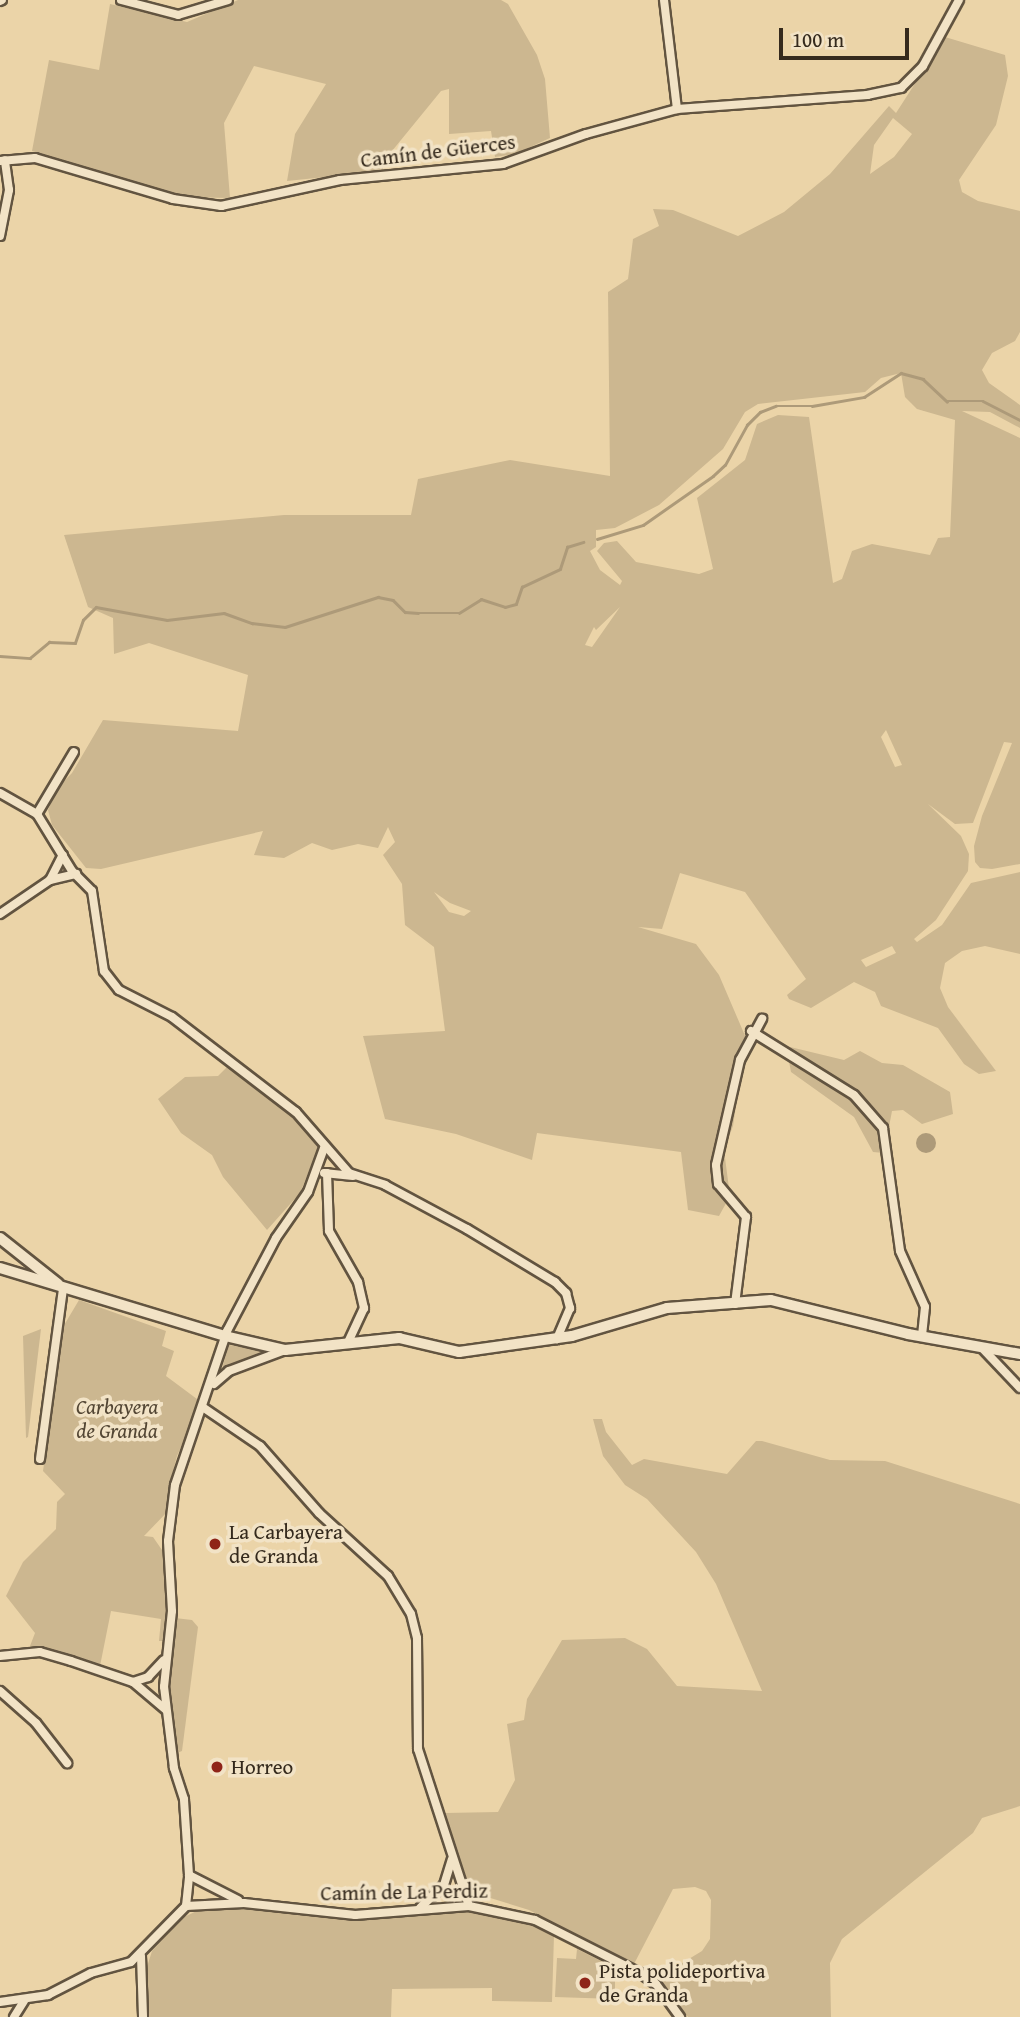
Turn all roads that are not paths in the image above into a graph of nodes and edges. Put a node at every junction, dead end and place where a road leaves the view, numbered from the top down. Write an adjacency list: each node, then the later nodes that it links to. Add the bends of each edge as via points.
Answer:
1 (121, 0): 2 (street, via 178,15)
2 (228, 0)
3 (664, 0): 5 (street)
4 (958, 0): 5 (street, Camín de Güerces, via 923,66 901,88 867,95)
5 (677, 109): 6 (street, Camín de Güerces, via 621,122 503,164 340,180 222,206 173,199 34,158)
6 (2, 161): 7 (street, via 9,190)
7 (0, 236)
8 (74, 752): 10 (street)
9 (0, 793): 10 (street)
10 (37, 814): 11 (street)
11 (63, 855): 12 (street); 13 (street)
12 (76, 874): 13 (street); 17 (street, via 86,883 96,909 100,954 109,979 131,999 172,1017 296,1112)
13 (50, 880): 14 (street)
14 (0, 915)
15 (762, 1019): 16 (street)
16 (751, 1031): 23 (street, via 716,1166 718,1184 746,1217); 25 (street, via 825,1073 875,1115 887,1142 900,1251 925,1307)
17 (324, 1148): 18 (street); 19 (street)
18 (322, 1172): 19 (street); 24 (street); 27 (street, via 329,1231 358,1282 364,1308)
19 (356, 1177): 26 (street, via 385,1185 467,1228 555,1282 566,1293 570,1308)
20 (1, 1239): 21 (street, via 8,1255); 22 (street)
21 (0, 1266): 22 (street)
22 (63, 1288): 24 (street); 34 (street)
23 (735, 1304): 25 (street, via 794,1303); 26 (street, via 667,1308)
24 (225, 1336): 29 (street); 31 (street)
25 (922, 1337): 28 (street)
26 (556, 1339): 27 (street, via 459,1352 399,1338)
27 (348, 1342): 29 (street)
28 (982, 1348): 30 (street); 32 (street)
29 (285, 1350): 31 (street, via 229,1371)
30 (1020, 1354)
31 (212, 1386): 33 (street)
32 (1020, 1388)
33 (204, 1408): 36 (street, via 175,1485 168,1541 172,1611); 41 (street, via 260,1446 319,1513 388,1576 411,1614 417,1639 418,1749)
34 (40, 1459)
35 (0, 1656): 37 (street, via 40,1652)
36 (164, 1660): 37 (street, via 148,1677); 39 (street)
37 (133, 1682): 39 (street)
38 (0, 1692): 40 (street, via 36,1723)
39 (167, 1711): 42 (street, via 184,1799)
40 (67, 1763)
41 (452, 1852): 45 (street); 46 (street, via 444,1885)
42 (189, 1875): 43 (street); 44 (street)
43 (244, 1903): 44 (street, Camín de La Perdiz); 46 (street, Camín de La Perdiz, via 355,1915)
44 (186, 1906): 47 (street)
45 (469, 1906): 46 (street, Camín de La Perdiz); 52 (street, Camín de La Perdiz, via 535,1920 640,1973 656,1984)
46 (420, 1908)
47 (141, 1956): 48 (street); 51 (street)
48 (24, 2001): 49 (street); 50 (street)
49 (0, 2002)
50 (14, 2017)
51 (143, 2017)
52 (680, 2017)

